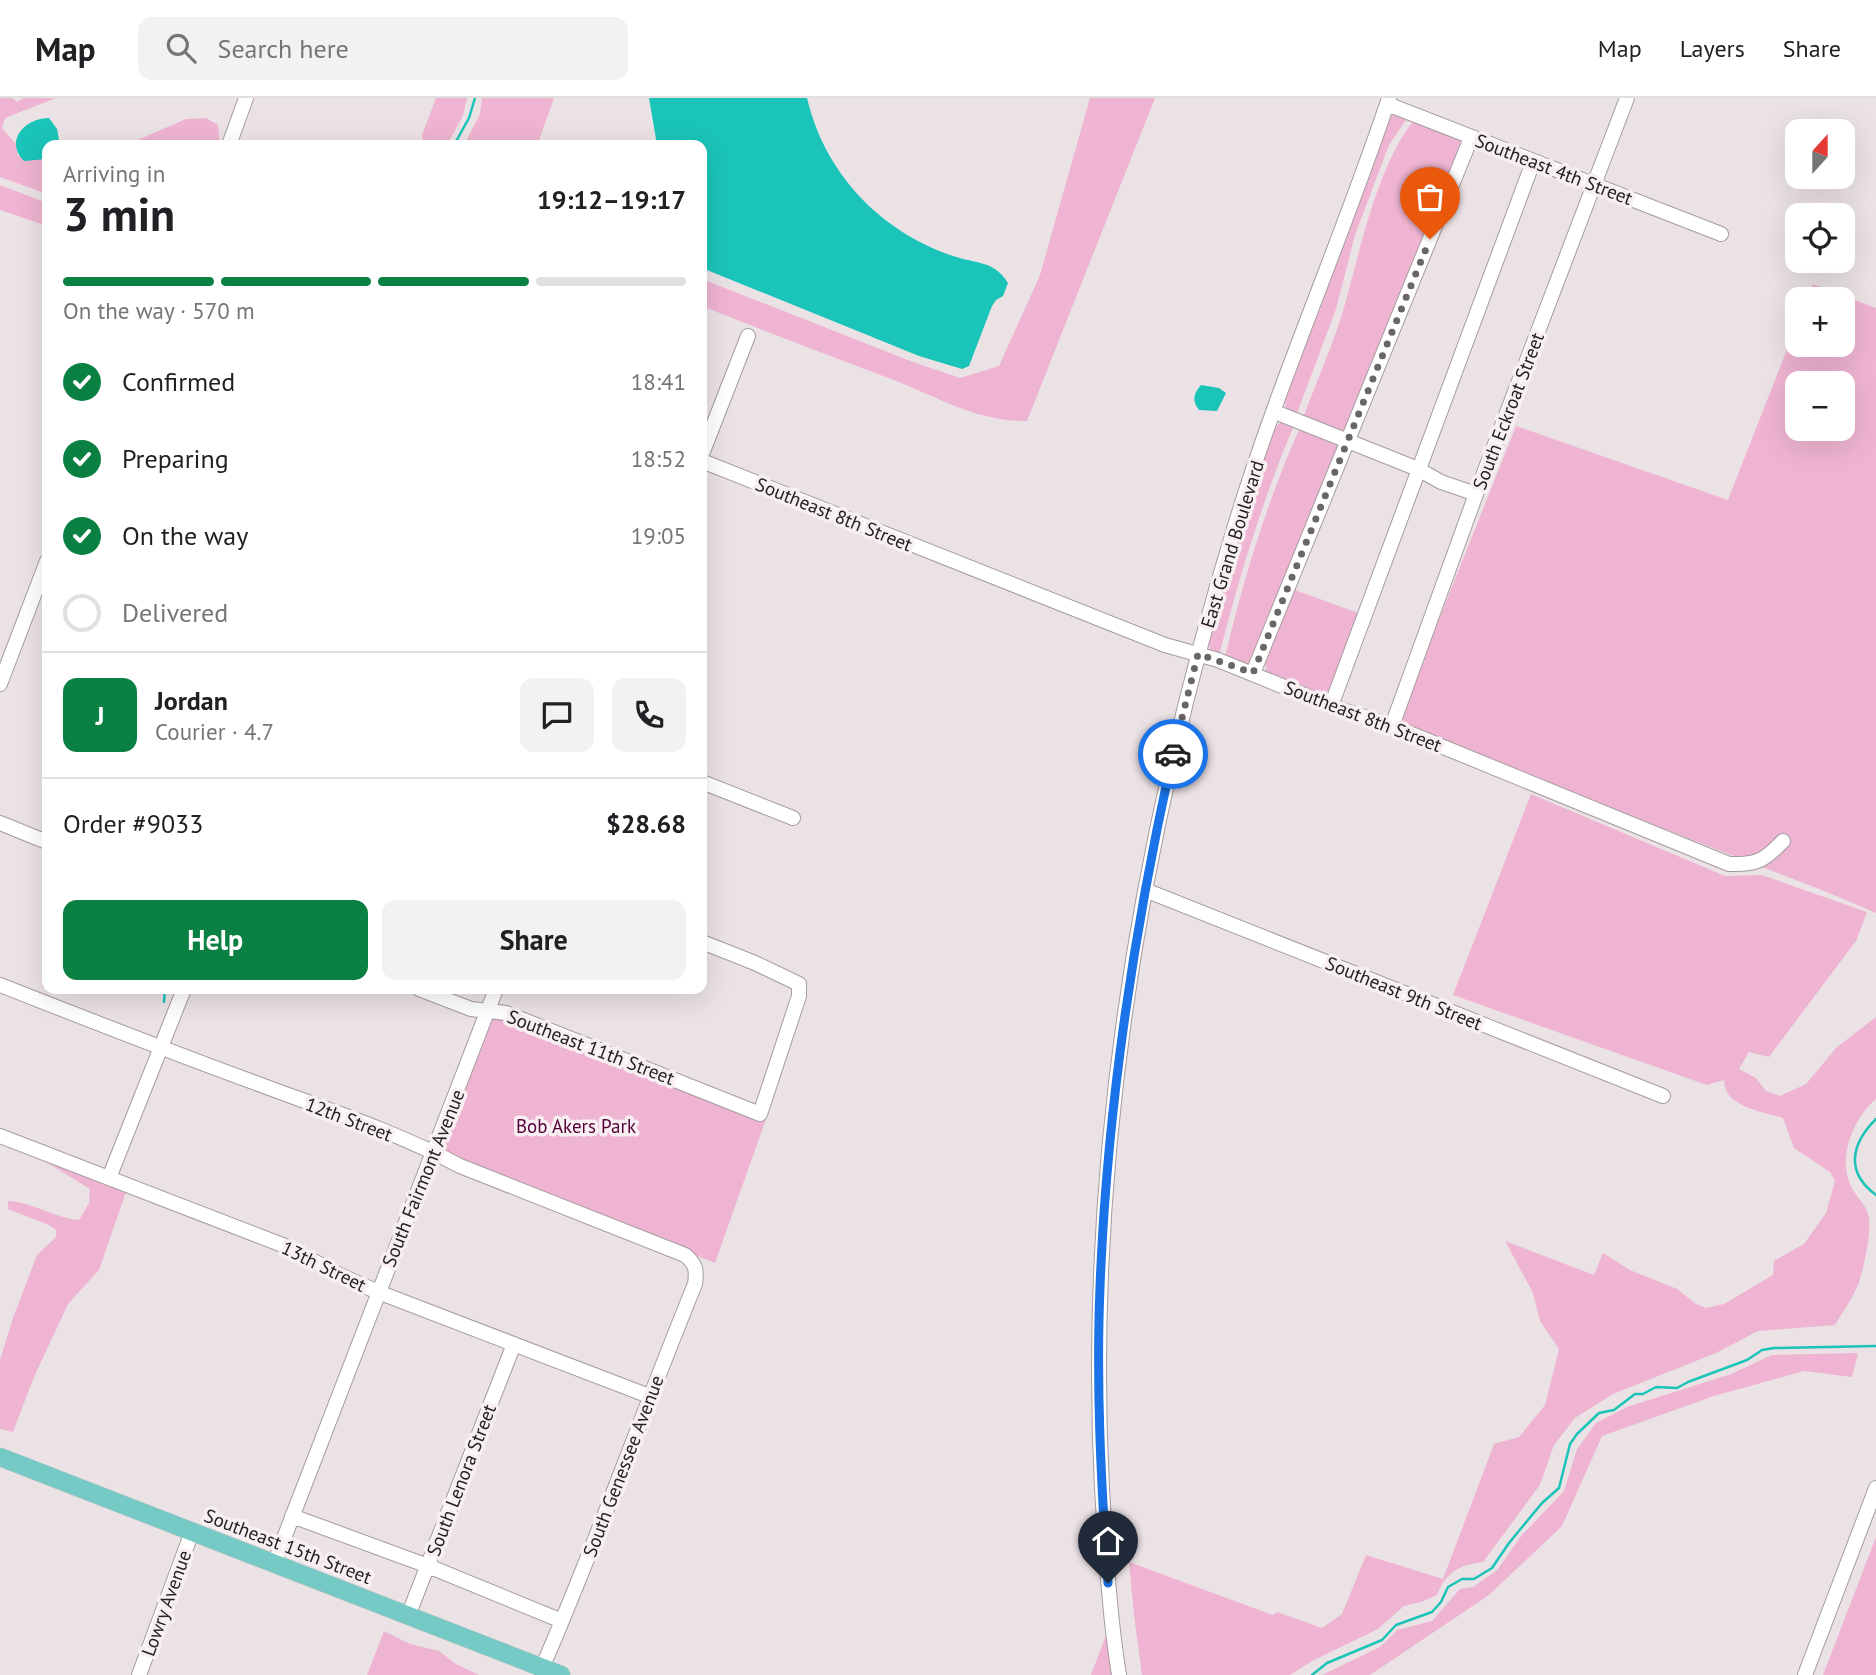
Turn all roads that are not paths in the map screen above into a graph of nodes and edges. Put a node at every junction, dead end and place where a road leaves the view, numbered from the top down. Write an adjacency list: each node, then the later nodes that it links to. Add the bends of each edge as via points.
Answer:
1 (246, 98): 5 (street)
2 (1627, 98): 7 (street, South Eckroat Street)
3 (1388, 101): 4 (street, Southeast 4th Street); 10 (street, East Grand Boulevard)
4 (1471, 138): 6 (street, Southeast 4th Street); 12 (street)
5 (231, 140)
6 (1533, 162): 7 (street, Southeast 4th Street); 14 (street)
7 (1594, 184): 8 (street, Southeast 4th Street); 15 (street, South Eckroat Street)
8 (1721, 234)
9 (748, 336): 11 (street)
10 (1275, 412): 12 (street); 17 (street, East Grand Boulevard)
11 (707, 441)
12 (1348, 441): 14 (street); 18 (street)
13 (707, 463): 17 (street, Southeast 8th Street, via 1165,645)
14 (1418, 469): 15 (street); 20 (street)
15 (1476, 494): 21 (street, South Eckroat Street)
16 (42, 574): 19 (street)
17 (1198, 654): 18 (street, Southeast 8th Street); 27 (street, East Grand Boulevard)
18 (1253, 673): 20 (street, Southeast 8th Street)
19 (0, 684)
20 (1331, 706): 21 (street, Southeast 8th Street)
21 (1392, 726): 26 (street, Southeast 8th Street, via 1729,864 1750,865 1769,856)
22 (707, 784): 23 (street)
23 (793, 818)
24 (0, 823): 25 (street)
25 (42, 840)
26 (1783, 841)
27 (1145, 890): 35 (street, Southeast 9th Street); 54 (street, East Grand Boulevard, via 1116,1082 1100,1287 1101,1460)
28 (707, 944): 33 (street, Southeast 11th Street, via 799,984 760,1114 506,1013)
29 (0, 985): 34 (street, 12th Street)
30 (182, 994): 34 (street)
31 (432, 994): 33 (street, Southeast 11th Street)
32 (494, 994): 33 (street, South Fairmont Avenue)
33 (488, 1011): 37 (street, South Fairmont Avenue)
34 (161, 1048): 37 (street, 12th Street); 38 (street)
35 (1663, 1096)
36 (0, 1136): 38 (street, 13th Street)
37 (434, 1152): 39 (street, 12th Street); 40 (street, South Fairmont Avenue)
38 (109, 1178): 40 (street, 13th Street, via 285,1246)
39 (694, 1262): 42 (street, South Genessee Avenue, via 695,1284)
40 (378, 1292): 41 (street, 13th Street); 45 (street, South Fairmont Avenue)
41 (514, 1344): 42 (street, 13th Street); 48 (street, South Lenora Street)
42 (649, 1396): 50 (street, South Genessee Avenue)
43 (0, 1457): 46 (main road, Southeast 15th Street)
44 (1876, 1488): 55 (street)
45 (292, 1516): 47 (street, South Fairmont Avenue); 48 (street)
46 (192, 1532): 47 (main road, Southeast 15th Street); 52 (street, Lowry Avenue)
47 (274, 1564): 49 (main road, Southeast 15th Street)
48 (428, 1566): 49 (street, South Lenora Street); 50 (street)
49 (408, 1616): 51 (main road, Southeast 15th Street)
50 (562, 1621): 51 (street, South Genessee Avenue)
51 (542, 1668): 53 (main road, Southeast 15th Street)
52 (139, 1675)
53 (561, 1675)
54 (1119, 1675)
55 (1805, 1675)

